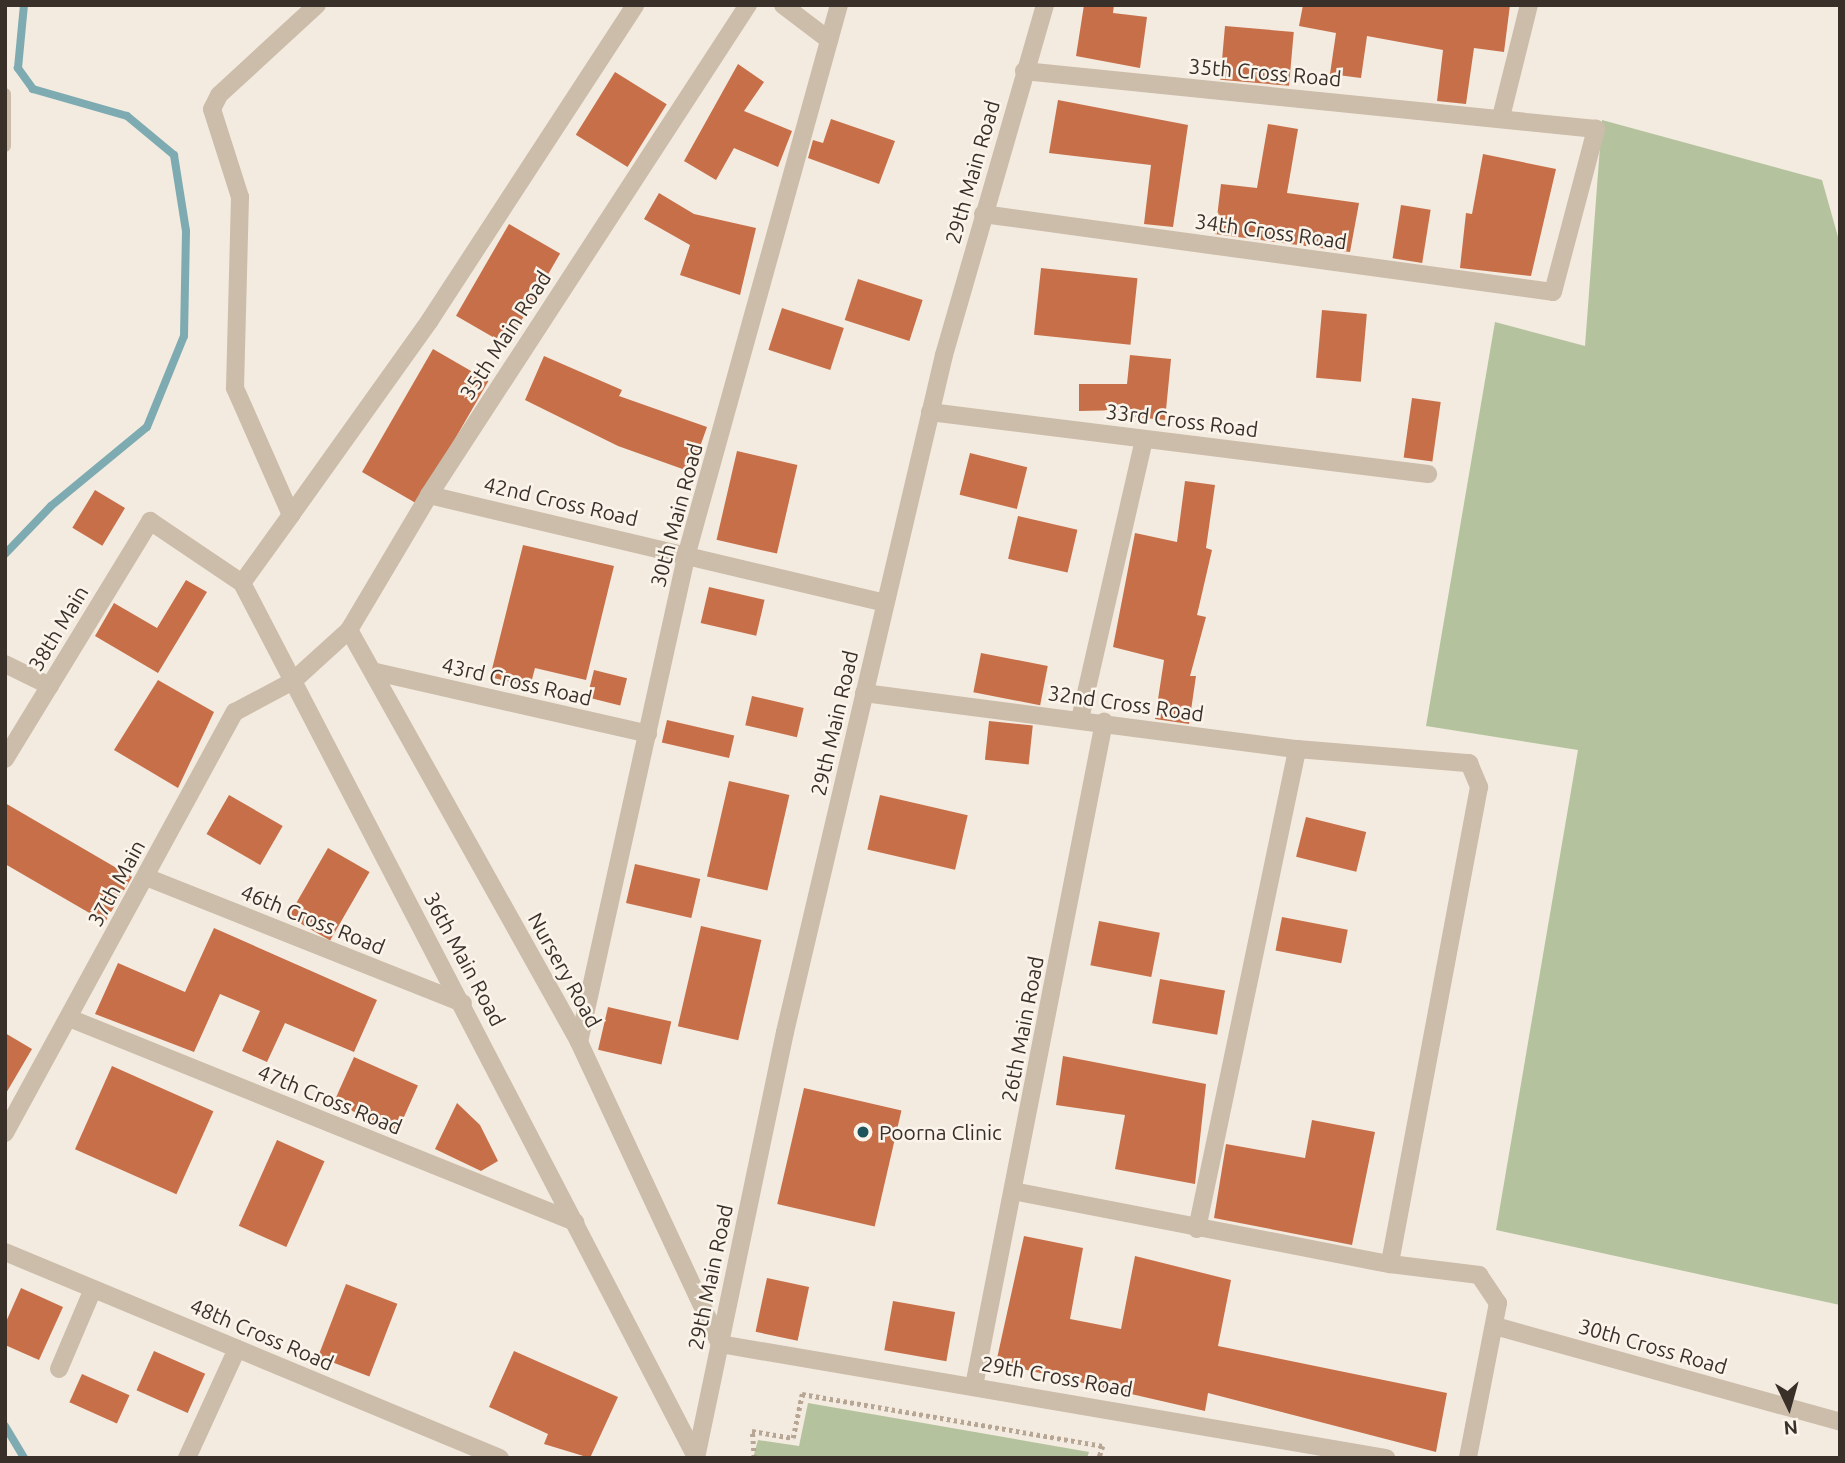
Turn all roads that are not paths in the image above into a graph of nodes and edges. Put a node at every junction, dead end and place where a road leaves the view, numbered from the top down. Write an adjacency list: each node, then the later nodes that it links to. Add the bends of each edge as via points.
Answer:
1 (317, 5): 19 (street, via 219,95 212,109 240,197 233,377)
2 (635, 5): 19 (street, via 430,320)
3 (748, 5): 18 (street, 35th Main Road)
4 (783, 5): 8 (street)
5 (839, 5): 8 (street, 30th Main Road)
6 (1045, 5): 9 (street, 29th Main Road)
7 (1529, 5): 11 (street)
8 (829, 40): 21 (street, 30th Main Road)
9 (1024, 71): 11 (street, 35th Cross Road); 13 (street, 29th Main Road)
10 (5, 94): 12 (lane)
11 (1501, 117): 14 (street, 35th Cross Road, via 1596,129)
12 (5, 146)
13 (983, 214): 14 (street, 34th Cross Road); 15 (street, 29th Main Road)
14 (1553, 292)
15 (930, 412): 16 (street, 33rd Cross Road); 23 (street, 29th Main Road)
16 (1144, 439): 17 (street, 33rd Cross Road); 30 (street)
17 (1428, 474)
18 (429, 495): 21 (street, 42nd Cross Road); 24 (street, 35th Main Road)
19 (291, 514): 22 (street)
20 (150, 521): 22 (street, 36th Main Road); 28 (street, 38th Main)
21 (687, 553): 23 (street, 42nd Cross Road); 32 (street, 30th Main Road)
22 (242, 583): 27 (street, 36th Main Road)
23 (886, 603): 29 (street, 29th Main Road)
24 (349, 630): 26 (street, Nursery Road); 27 (street, 35th Main Road)
25 (5, 664): 28 (street)
26 (376, 671): 32 (street, 43rd Cross Road); 38 (street, Nursery Road)
27 (293, 681): 35 (street, 37th Main, via 235,712); 36 (street, 36th Main Road)
28 (50, 686): 34 (street, 38th Main)
29 (864, 694): 30 (street, 32nd Cross Road); 47 (street, 29th Main Road)
30 (1080, 719): 31 (street, 32nd Cross Road)
31 (1104, 722): 33 (street, 32nd Cross Road); 40 (street, 26th Main Road)
32 (648, 734): 38 (street, 30th Main Road)
33 (1297, 749): 42 (street); 44 (street, 32nd Cross Road, via 1382,751 1469,763 1479,787)
34 (5, 760)
35 (146, 877): 36 (street, 46th Cross Road); 37 (street, 37th Main)
36 (463, 1003): 41 (street, 36th Main Road)
37 (69, 1018): 39 (street, 37th Main); 41 (street, 47th Cross Road)
38 (579, 1042): 47 (street, Nursery Road)
39 (5, 1133)
40 (1013, 1191): 42 (street); 50 (street, 26th Main Road)
41 (575, 1222): 55 (street, 36th Main Road)
42 (1197, 1228): 44 (street)
43 (5, 1252): 45 (street, 48th Cross Road)
44 (1390, 1264): 46 (street, via 1479,1275 1498,1303)
45 (93, 1289): 48 (street, 48th Cross Road); 49 (street)
46 (1495, 1325): 51 (street, 30th Cross Road); 57 (street)
47 (720, 1344): 50 (street, 29th Cross Road); 55 (street, 29th Main Road)
48 (237, 1349): 53 (street); 54 (street, 48th Cross Road)
49 (59, 1369)
50 (974, 1386): 52 (street, 29th Cross Road)
51 (1840, 1422)
52 (1331, 1452): 56 (street, 29th Cross Road)
53 (187, 1458)
54 (500, 1458)
55 (696, 1458)
56 (1386, 1458)
57 (1468, 1458)

